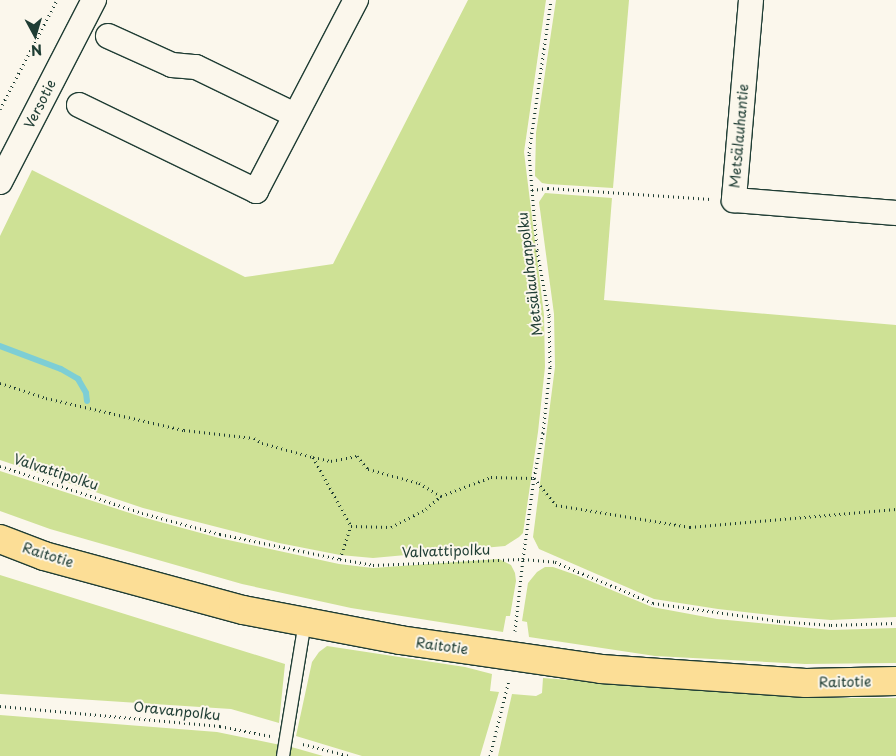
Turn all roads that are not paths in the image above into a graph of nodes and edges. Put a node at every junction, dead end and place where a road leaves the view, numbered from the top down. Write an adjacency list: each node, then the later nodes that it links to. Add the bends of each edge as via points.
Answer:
1 (94, 0): 7 (street, Versotie)
2 (356, 0): 6 (street)
3 (750, 0): 8 (street, Metsälauhantie, via 734,200)
4 (108, 36): 6 (street, via 172,65 196,68)
5 (79, 105): 6 (street, via 256,191)
6 (296, 115)
7 (0, 182)
8 (896, 213)
9 (0, 538): 10 (main road, Raitotie, via 44,556 224,605)
10 (304, 622): 11 (main road, Raitotie, via 400,640 601,669 806,683); 12 (lane)
11 (896, 681)
12 (283, 756)

